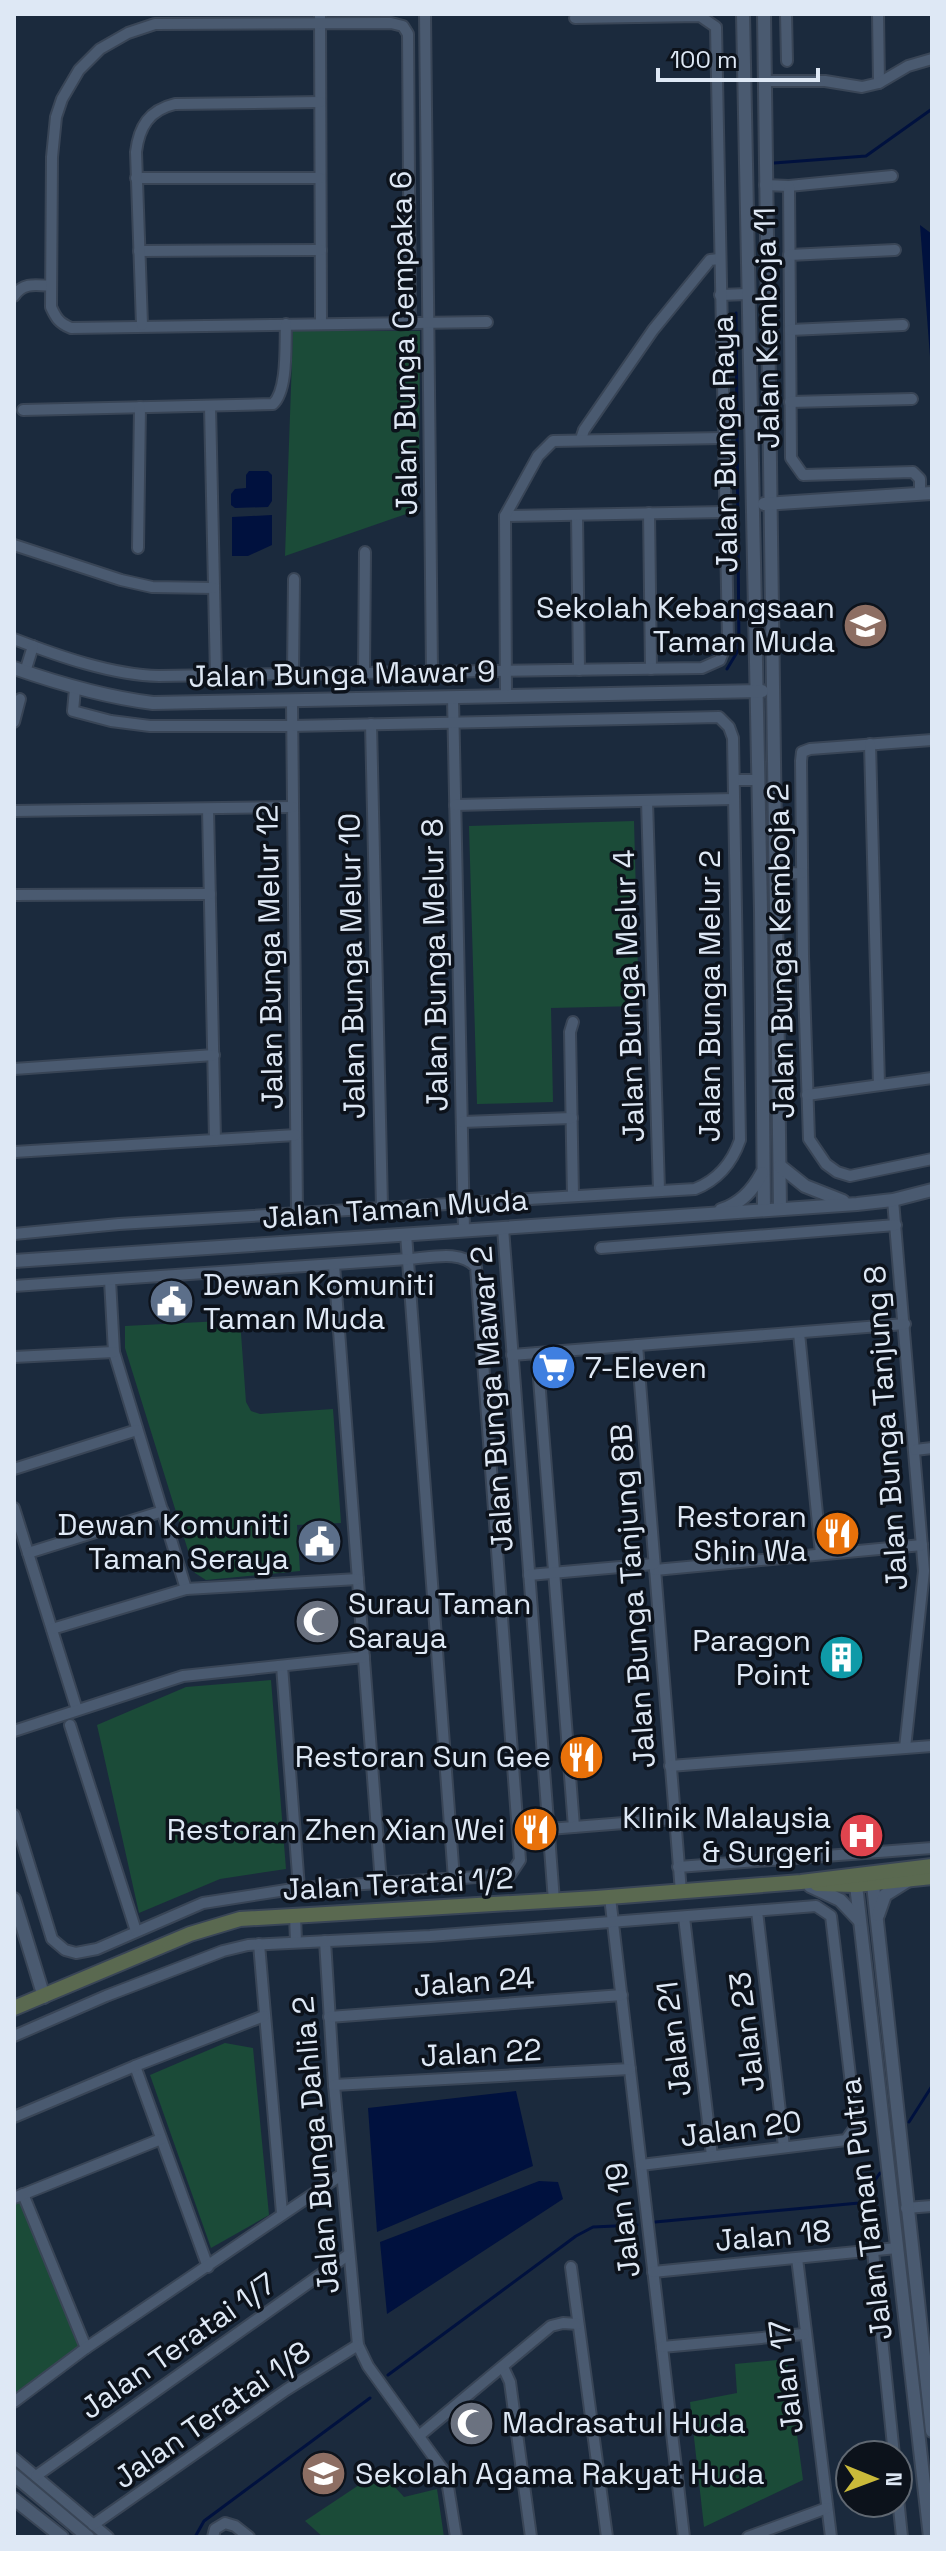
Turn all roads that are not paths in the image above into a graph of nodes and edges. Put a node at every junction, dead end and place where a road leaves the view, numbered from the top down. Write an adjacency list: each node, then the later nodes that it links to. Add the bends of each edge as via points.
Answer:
1 (425, 14): 29 (street, Jalan Bunga Cempaka 6, via 430,41)
2 (743, 14): 24 (street, Jalan Bunga Raya)
3 (764, 14): 10 (street, Jalan Bunga Raya)
4 (786, 14): 9 (street)
5 (878, 14): 11 (street)
6 (320, 18): 12 (street); 23 (street, via 155,24 114,40 88,61 62,99 53,134); 28 (street, via 391,23 403,26 408,34)
7 (575, 19): 22 (street, via 700,16 716,27)
8 (932, 59): 11 (street)
9 (787, 61)
10 (764, 81): 11 (street, via 862,87); 16 (street, Jalan Bunga Raya)
11 (879, 83)
12 (320, 102): 14 (street, via 164,107 142,127); 15 (street)
13 (892, 176): 17 (street)
14 (136, 178): 15 (street); 20 (street)
15 (320, 178): 18 (street)
16 (768, 185): 17 (street); 43 (street, Jalan Bunga Raya)
17 (786, 186): 21 (street, Jalan Kemboja 11)
18 (321, 250): 20 (street); 31 (street)
19 (895, 250): 21 (street)
20 (139, 251): 32 (street)
21 (789, 255): 34 (street, Jalan Kemboja 11)
22 (719, 259): 25 (street); 41 (street, via 710,260 660,320)
23 (51, 286): 26 (street, via 28,285); 32 (street, via 57,320 71,328)
24 (748, 294): 25 (street); 44 (street, Jalan Bunga Raya)
25 (720, 295): 40 (street)
26 (14, 296)
27 (487, 322): 29 (street)
28 (410, 323): 29 (street); 31 (street)
29 (428, 323): 61 (street, Jalan Bunga Cempaka 6)
30 (286, 324): 31 (street); 32 (street); 37 (street, via 280,397 273,404)
31 (321, 324)
32 (142, 325)
33 (903, 325): 34 (street)
34 (790, 330): 36 (street, Jalan Kemboja 11)
35 (912, 399): 36 (street)
36 (790, 402): 42 (street, Jalan Kemboja 11, via 791,458 803,475 913,472)
37 (210, 406): 38 (street); 53 (street)
38 (140, 407): 39 (street); 50 (street)
39 (23, 410)
40 (723, 438): 41 (street); 45 (street)
41 (581, 439): 48 (street, via 553,441 538,456)
42 (926, 493): 43 (street)
43 (771, 503): 44 (street); 66 (street, Jalan Bunga Raya)
44 (753, 504): 65 (street, Jalan Bunga Raya)
45 (725, 512): 46 (street); 56 (street, via 728,639 720,660 702,668)
46 (649, 513): 47 (street); 56 (street)
47 (577, 515): 48 (street); 58 (street)
48 (505, 516): 59 (street)
49 (14, 545): 53 (street, via 152,587)
50 (138, 548)
51 (365, 552): 60 (street)
52 (294, 579): 62 (street)
53 (214, 588): 63 (street)
54 (14, 639): 55 (street)
55 (33, 646): 57 (street); 63 (street, via 133,675)
56 (651, 669): 58 (street)
57 (19, 670): 64 (street, Jalan Bunga Mawar 9)
58 (579, 670): 59 (street)
59 (505, 671): 61 (street); 67 (street)
60 (364, 672): 61 (street); 62 (street)
61 (432, 672)
62 (293, 673): 63 (street)
63 (216, 676)
64 (75, 689): 70 (street, Jalan Bunga Mawar 9, via 153,703); 74 (street, via 73,711 111,721)
65 (757, 691): 66 (street, Jalan Bunga Mawar 9); 67 (street, Jalan Bunga Mawar 9); 78 (street, Jalan Bunga Raya)
66 (773, 691): 86 (street, Jalan Bunga Raya)
67 (506, 697): 68 (street, Jalan Bunga Mawar 9)
68 (453, 698): 70 (street, Jalan Bunga Mawar 9); 72 (street, Jalan Bunga Melur 8)
69 (20, 699): 71 (street)
70 (292, 701): 74 (street, Jalan Bunga Melur 12)
71 (14, 722)
72 (454, 723): 73 (street); 77 (street, Jalan Bunga Melur 2, via 719,717 733,738); 81 (street, Jalan Bunga Melur 8)
73 (371, 724): 74 (street); 109 (street, Jalan Bunga Melur 10)
74 (292, 726): 82 (street, Jalan Bunga Melur 12)
75 (932, 740): 76 (street)
76 (870, 744): 85 (street, Jalan Bunga Kemboja 2, via 802,752); 93 (street)
77 (734, 780): 78 (street); 79 (street, Jalan Bunga Melur 2)
78 (758, 780): 102 (street, Jalan Bunga Raya)
79 (734, 799): 80 (street); 103 (street, Jalan Bunga Melur 2, via 740,1140 713,1180 695,1189)
80 (647, 801): 81 (street); 103 (street, Jalan Bunga Melur 4)
81 (455, 805): 96 (street, Jalan Bunga Melur 8)
82 (293, 807): 83 (street); 97 (street, Jalan Bunga Melur 12)
83 (208, 809): 84 (street); 87 (street)
84 (14, 811)
85 (802, 873): 86 (street); 94 (street, Jalan Bunga Kemboja 2)
86 (775, 874): 101 (street, Jalan Bunga Raya)
87 (210, 894): 88 (street); 90 (street)
88 (14, 895)
89 (573, 1022): 95 (street)
90 (214, 1055): 91 (street); 98 (street)
91 (14, 1069)
92 (932, 1078): 93 (street)
93 (879, 1085): 94 (street)
94 (807, 1095): 100 (street, Jalan Bunga Kemboja 2, via 809,1139 837,1172 850,1176)
95 (572, 1118): 96 (street); 105 (street)
96 (462, 1122): 107 (street, Jalan Bunga Melur 8)
97 (296, 1135): 98 (street); 112 (street, Jalan Bunga Melur 12)
98 (215, 1140): 99 (street)
99 (14, 1152)
100 (932, 1159)
101 (780, 1166): 108 (street, via 818,1193); 110 (street, Jalan Bunga Raya)
102 (763, 1172): 111 (street, Jalan Bunga Raya); 113 (street, via 742,1199)
103 (659, 1190): 105 (street, Jalan Bunga Melur 2)
104 (932, 1190): 106 (street, Jalan Taman Muda)
105 (573, 1196): 107 (street, Jalan Bunga Melur 2)
106 (893, 1200): 108 (street, Jalan Taman Muda); 114 (street, Jalan Bunga Tanjung 8)
107 (464, 1204): 109 (street, Jalan Bunga Melur 2); 116 (street, Jalan Bunga Melur 8)
108 (857, 1204): 110 (street, Jalan Taman Muda)
109 (382, 1207): 112 (street, Jalan Bunga Melur 2)
110 (780, 1208): 111 (street, Jalan Taman Muda)
111 (764, 1210): 113 (street, Jalan Taman Muda)
112 (297, 1213): 117 (street, Jalan Bunga Melur 2)
113 (710, 1213): 115 (street, Jalan Taman Muda)
114 (896, 1225): 119 (street); 125 (street, Jalan Bunga Tanjung 8)
115 (503, 1228): 116 (street, Jalan Taman Muda); 130 (street, Jalan Bunga Mawar 2)
116 (464, 1230): 118 (street, Jalan Taman Muda)
117 (14, 1234)
118 (406, 1234): 120 (street); 121 (street, Jalan Taman Muda)
119 (601, 1248)
120 (408, 1259): 122 (street); 164 (street); 164 (street, via 462,1256 476,1267 520,1860 510,1875)
121 (14, 1261)
122 (334, 1265): 123 (street); 144 (street)
123 (110, 1280): 124 (street); 128 (street)
124 (14, 1286)
125 (905, 1324): 126 (street); 134 (street, Jalan Bunga Tanjung 8)
126 (799, 1333): 127 (street); 140 (street)
127 (637, 1345): 129 (street); 141 (street, Jalan Bunga Tanjung 8B)
128 (114, 1352): 131 (street); 132 (street)
129 (537, 1353): 130 (street); 142 (street)
130 (512, 1355): 143 (street, Jalan Bunga Mawar 2)
131 (14, 1357)
132 (137, 1430): 135 (street); 137 (street)
133 (932, 1448): 134 (street)
134 (915, 1450): 138 (street, Jalan Bunga Tanjung 8)
135 (14, 1469)
136 (14, 1508): 139 (street)
137 (163, 1511): 139 (street); 145 (street)
138 (922, 1545): 140 (street); 153 (street, Jalan Bunga Tanjung 8, via 924,1571)
139 (28, 1553): 146 (street)
140 (821, 1554): 141 (street)
141 (655, 1567): 142 (street); 154 (street, Jalan Bunga Tanjung 8B)
142 (554, 1573): 143 (street); 157 (street)
143 (529, 1575): 158 (street, Jalan Bunga Mawar 2)
144 (358, 1579): 145 (street); 147 (street)
145 (186, 1589): 146 (street)
146 (52, 1629): 149 (street)
147 (364, 1657): 148 (street); 168 (street)
148 (282, 1666): 149 (street, via 183,1676); 169 (street)
149 (77, 1710): 151 (street)
150 (70, 1725): 182 (street)
151 (14, 1731)
152 (932, 1746): 153 (street)
153 (905, 1748): 154 (street)
154 (670, 1766): 156 (street, Jalan Bunga Tanjung 8B)
155 (14, 1815): 182 (street, via 58,1946 76,1953 97,1949)
156 (674, 1819): 157 (street); 161 (street, Jalan Bunga Tanjung 8B)
157 (574, 1827): 158 (street)
158 (549, 1829): 174 (street, Jalan Bunga Mawar 2)
159 (932, 1848): 161 (street)
160 (932, 1866): 163 (main road, Jalan Teratai 1/2)
161 (678, 1867): 170 (street, Jalan Bunga Tanjung 8B)
162 (932, 1877): 165 (main road, Jalan Teratai 1/2)
163 (872, 1878): 165 (main road, Jalan Teratai 1/2); 166 (main road, Jalan Teratai 1/2); 181 (street, Jalan Taman Putra)
164 (454, 1879): 168 (street)
165 (912, 1879): 181 (street, via 885,1895)
166 (856, 1880): 167 (main road, Jalan Teratai 1/2); 179 (street, Jalan Taman Putra)
167 (801, 1882): 170 (main road, Jalan Teratai 1/2); 179 (street, via 840,1900)
168 (381, 1883): 169 (street)
169 (299, 1888): 171 (street)
170 (681, 1892): 172 (main road, Jalan Teratai 1/2)
171 (236, 1897): 178 (street); 182 (street, via 203,1903)
172 (610, 1897): 174 (main road, Jalan Teratai 1/2); 180 (street, Jalan 19)
173 (14, 1899): 187 (street)
174 (554, 1901): 176 (main road, Jalan Teratai 1/2)
175 (757, 1911): 177 (street, Jalan Teratai 1/2); 197 (street, Jalan Teratai 1/2, via 816,1906 831,1916 856,2126); 198 (street, Jalan 23)
176 (295, 1915): 178 (main road, Jalan Teratai 1/2); 184 (street)
177 (684, 1917): 180 (street, Jalan Teratai 1/2); 199 (street, Jalan 21)
178 (240, 1919): 187 (main road, Jalan Teratai 1/2, via 190,1934)
179 (859, 1920): 206 (street, Jalan Taman Putra)
180 (613, 1922): 183 (street, Jalan Teratai 1/2); 186 (street, Jalan 19)
181 (876, 1924): 204 (street, Jalan Taman Putra)
182 (136, 1931)
183 (325, 1941): 184 (street, Jalan Teratai 1/2); 190 (street, Jalan Bunga Dahlia 2)
184 (296, 1942): 185 (street, Jalan Teratai 1/2)
185 (259, 1944): 189 (street); 191 (street, Jalan Teratai 1/2, via 210,1955)
186 (622, 1995): 190 (street, Jalan 24); 193 (street, Jalan 19)
187 (44, 1997): 188 (main road, Jalan Teratai 1/2)
188 (14, 2008)
189 (264, 2016): 192 (street); 205 (street)
190 (329, 2017): 194 (street, Jalan Bunga Dahlia 2)
191 (14, 2036)
192 (135, 2066): 195 (street); 196 (street)
193 (630, 2069): 194 (street, Jalan 22); 200 (street, Jalan 19)
194 (334, 2085): 201 (street, Jalan Bunga Dahlia 2)
195 (14, 2117)
196 (161, 2139): 202 (street); 210 (street)
197 (846, 2140): 198 (street, Jalan 20)
198 (784, 2147): 199 (street, Jalan 20)
199 (712, 2156): 200 (street, Jalan 20)
200 (641, 2165): 212 (street, Jalan 19)
201 (341, 2175): 205 (street); 208 (street, Jalan Bunga Dahlia 2)
202 (18, 2196): 217 (street)
203 (932, 2206): 204 (street)
204 (906, 2208): 220 (street, Jalan Taman Putra)
205 (282, 2213): 210 (street)
206 (897, 2248): 207 (street, Jalan 18); 239 (street, Jalan Taman Putra)
207 (873, 2251): 209 (street, Jalan 18); 222 (street)
208 (348, 2255): 215 (street, Jalan Bunga Dahlia 2); 225 (street, Jalan Teratai 1/7)
209 (797, 2258): 212 (street, Jalan 18); 214 (street, Jalan 17)
210 (208, 2267): 217 (street)
211 (571, 2267): 213 (street)
212 (653, 2272): 216 (street, Jalan 19)
213 (578, 2324): 218 (street, via 551,2326); 235 (street)
214 (804, 2334): 216 (street); 227 (street, Jalan 17)
215 (358, 2345): 221 (street); 228 (street, Jalan Teratai 1/8, via 286,2390)
216 (662, 2347): 236 (street, Jalan 19)
217 (86, 2348): 219 (street)
218 (503, 2367): 221 (street); 234 (street, via 510,2382)
219 (14, 2402)
220 (932, 2431)
221 (420, 2435): 233 (street, via 446,2474)
222 (892, 2439)
223 (14, 2458): 225 (street)
224 (14, 2475): 228 (street)
225 (36, 2476): 228 (street)
226 (14, 2499): 229 (street)
227 (827, 2508): 237 (street); 238 (street, Jalan 17)
228 (90, 2531): 230 (street)
229 (62, 2537)
230 (108, 2537)
231 (213, 2537): 232 (street, via 225,2523)
232 (249, 2537)
233 (456, 2537)
234 (531, 2537)
235 (607, 2537)
236 (684, 2537)
237 (748, 2537)
238 (831, 2537)
239 (930, 2537)

